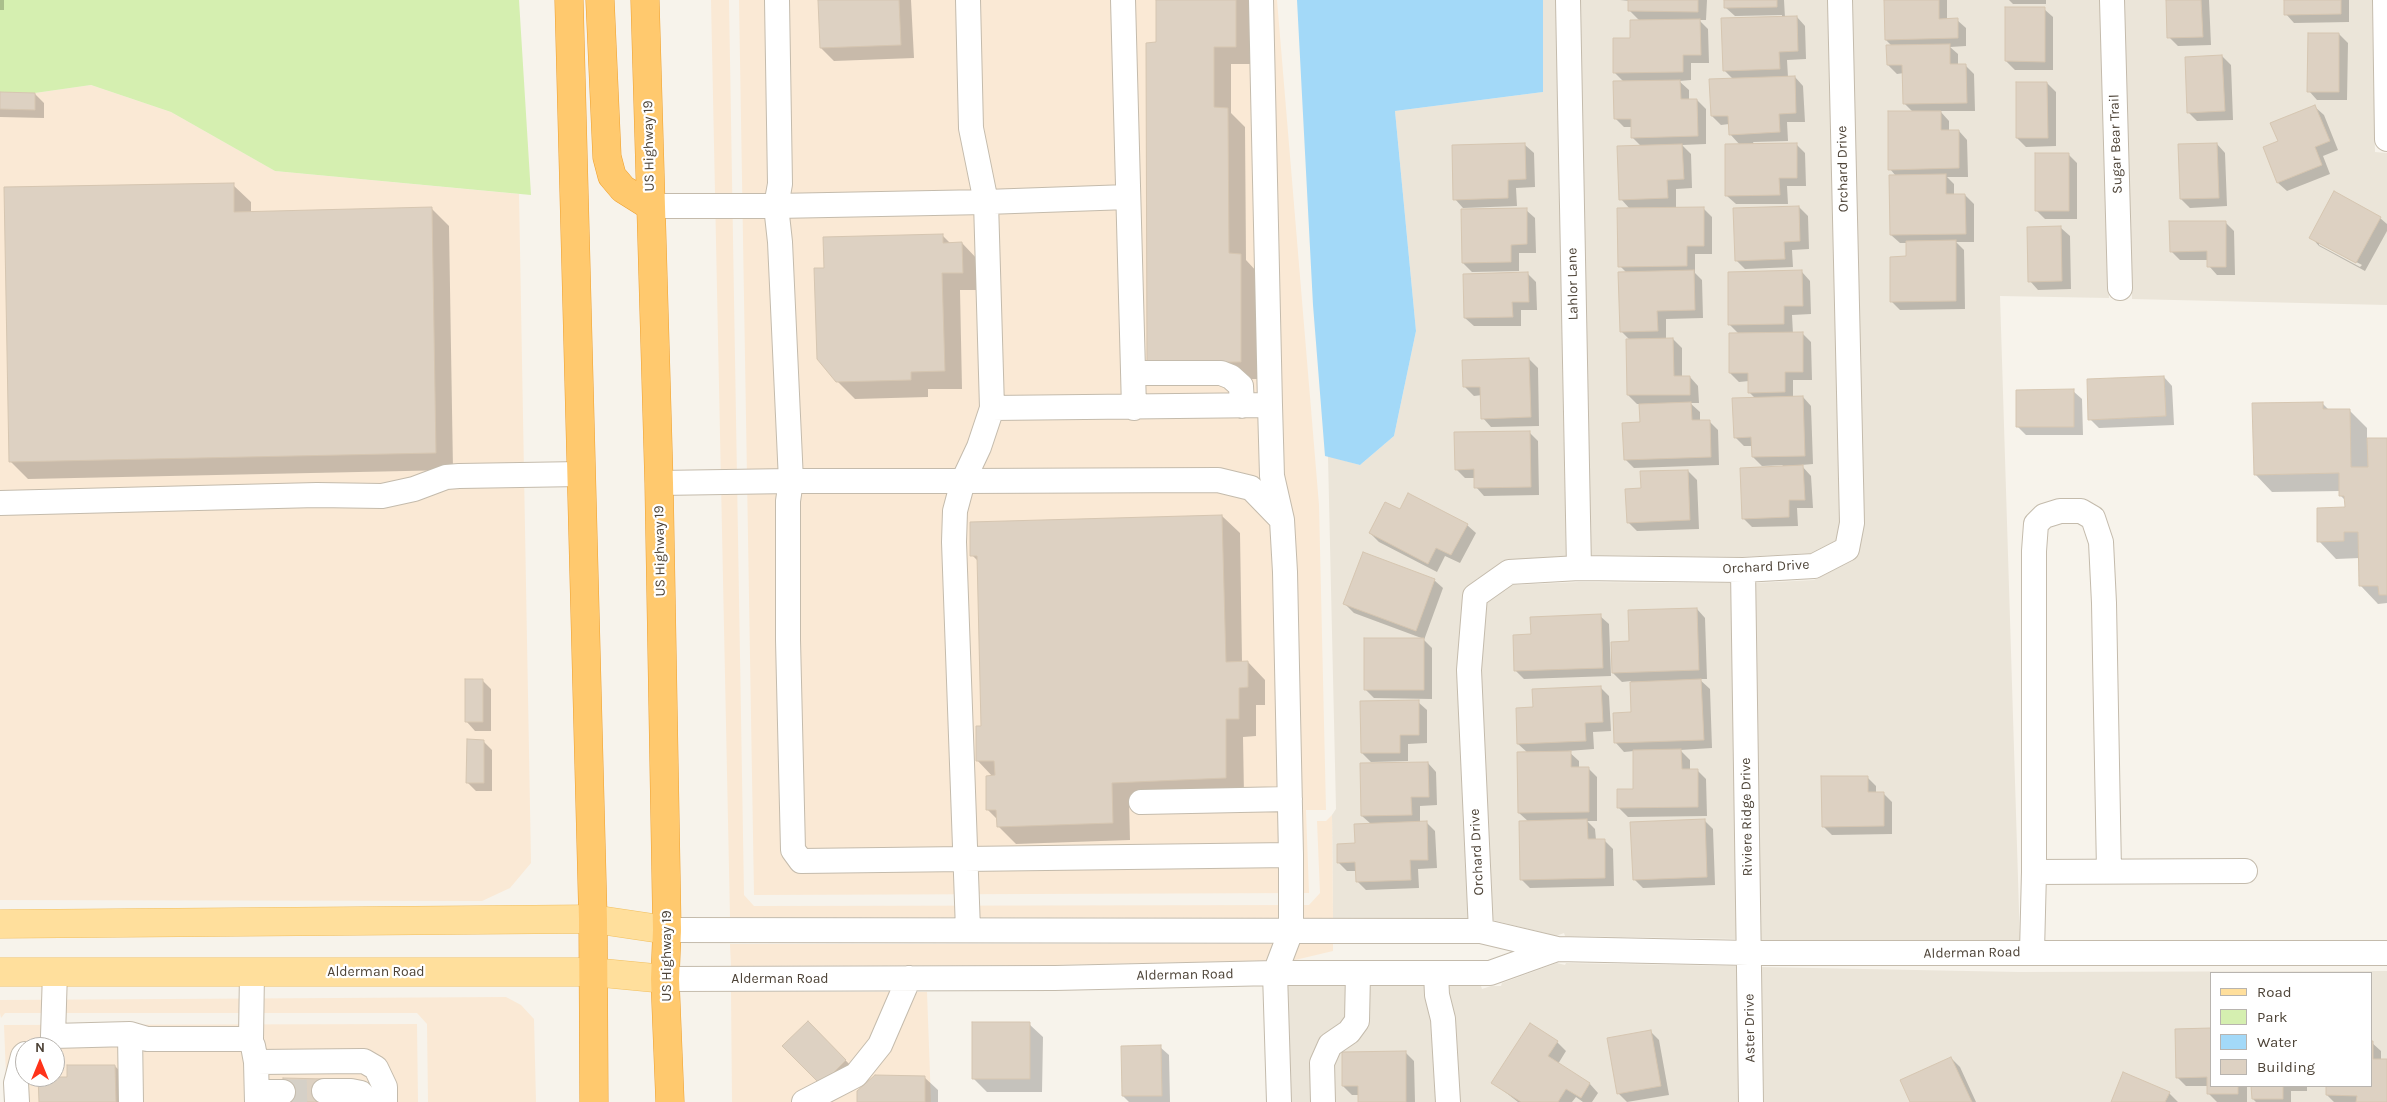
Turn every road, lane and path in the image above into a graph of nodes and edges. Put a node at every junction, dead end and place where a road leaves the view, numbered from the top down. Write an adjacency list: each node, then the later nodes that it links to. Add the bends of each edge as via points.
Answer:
1 (568, 0): 23 (highway)
2 (600, 0): 15 (highway, via 607,157 612,176 623,189)
3 (645, 0): 15 (highway, US Highway 19)
4 (777, 0): 16 (street, via 780,184)
5 (968, 0): 14 (street, via 971,128)
6 (1123, 0): 13 (street)
7 (1261, 0): 19 (street)
8 (1568, 0): 31 (street, Lahlor Lane)
9 (1840, 0): 32 (street, Orchard Drive, via 1852,523 1847,549 1814,566)
10 (2112, 0): 17 (street, Sugar Bear Trail)
11 (2385, 0): 12 (street)
12 (2387, 139)
13 (1128, 197): 14 (street); 18 (street)
14 (986, 202): 16 (street); 21 (street)
15 (650, 206): 16 (street); 27 (highway, US Highway 19)
16 (776, 206): 25 (street)
17 (2120, 288)
18 (1133, 373): 20 (street, via 1221,373 1241,386); 22 (street)
19 (1270, 405): 20 (street); 24 (street)
20 (1242, 406): 22 (street)
21 (992, 408): 22 (street); 26 (street)
22 (1134, 408)
23 (581, 474): 29 (street, via 446,477 382,496); 40 (highway)
24 (1272, 476): 28 (street, via 1262,486); 30 (street)
25 (791, 481): 26 (street); 27 (street); 36 (street, via 788,501 788,640 793,850 801,861)
26 (963, 481): 28 (street, via 1218,480); 36 (street, via 955,512 954,542)
27 (659, 483): 42 (highway, US Highway 19)
28 (1251, 488): 30 (street)
29 (0, 503)
30 (1282, 520): 33 (street)
31 (1579, 568): 32 (street, Orchard Drive); 45 (street, Orchard Drive, via 1509,572 1475,596 1469,670)
32 (1743, 570): 48 (street, Riviere Ridge Drive)
33 (1290, 799): 34 (street); 35 (street)
34 (1141, 802)
35 (1291, 854): 36 (street); 44 (street)
36 (967, 860): 43 (street)
37 (2109, 871): 38 (street); 39 (street); 39 (street, via 2101,542 2093,518 2081,511 2060,511 2044,516 2036,524)
38 (2245, 871)
39 (2034, 872): 47 (street)
40 (593, 918): 41 (main road, Alderman Road); 42 (main road, Alderman Road); 53 (highway)
41 (0, 924)
42 (667, 930): 43 (street, Alderman Road); 58 (highway, US Highway 19)
43 (968, 930): 44 (street, Alderman Road)
44 (1291, 931): 45 (street, Alderman Road); 54 (street)
45 (1481, 931): 46 (street, Alderman Road)
46 (1557, 949): 48 (street, Alderman Road); 56 (street, Alderman Road, via 1490,973)
47 (2032, 952): 48 (street, Alderman Road); 49 (street, Alderman Road)
48 (1750, 953): 78 (street, Aster Drive)
49 (2387, 953)
50 (0, 972): 51 (main road, Alderman Road)
51 (55, 972): 52 (main road, Alderman Road); 60 (street)
52 (252, 972): 53 (main road, Alderman Road); 62 (street)
53 (592, 972): 58 (main road, Alderman Road); 72 (highway)
54 (1275, 973): 55 (street, Alderman Road); 57 (street, Alderman Road); 75 (street)
55 (1358, 973): 56 (street, Alderman Road); 76 (street, via 1357,1021 1349,1032 1330,1045 1322,1063)
56 (1436, 973): 77 (street, via 1443,1019)
57 (909, 978): 58 (street, Alderman Road); 74 (street, via 880,1045 856,1075)
58 (665, 980): 73 (highway, US Highway 19)
59 (130, 1034): 61 (street); 62 (street, via 147,1039); 69 (street)
60 (45, 1037)
61 (65, 1039)
62 (251, 1039): 63 (street)
63 (256, 1062): 67 (street); 71 (street, via 364,1061 376,1068 385,1087)
64 (16, 1087): 68 (street)
65 (324, 1091): 70 (street, via 361,1093)
66 (283, 1092): 67 (street)
67 (257, 1097)
68 (17, 1102)
69 (131, 1102)
70 (368, 1102)
71 (385, 1102)
72 (594, 1102)
73 (670, 1102)
74 (804, 1102)
75 (1279, 1102)
76 (1323, 1102)
77 (1448, 1102)
78 (1751, 1102)

